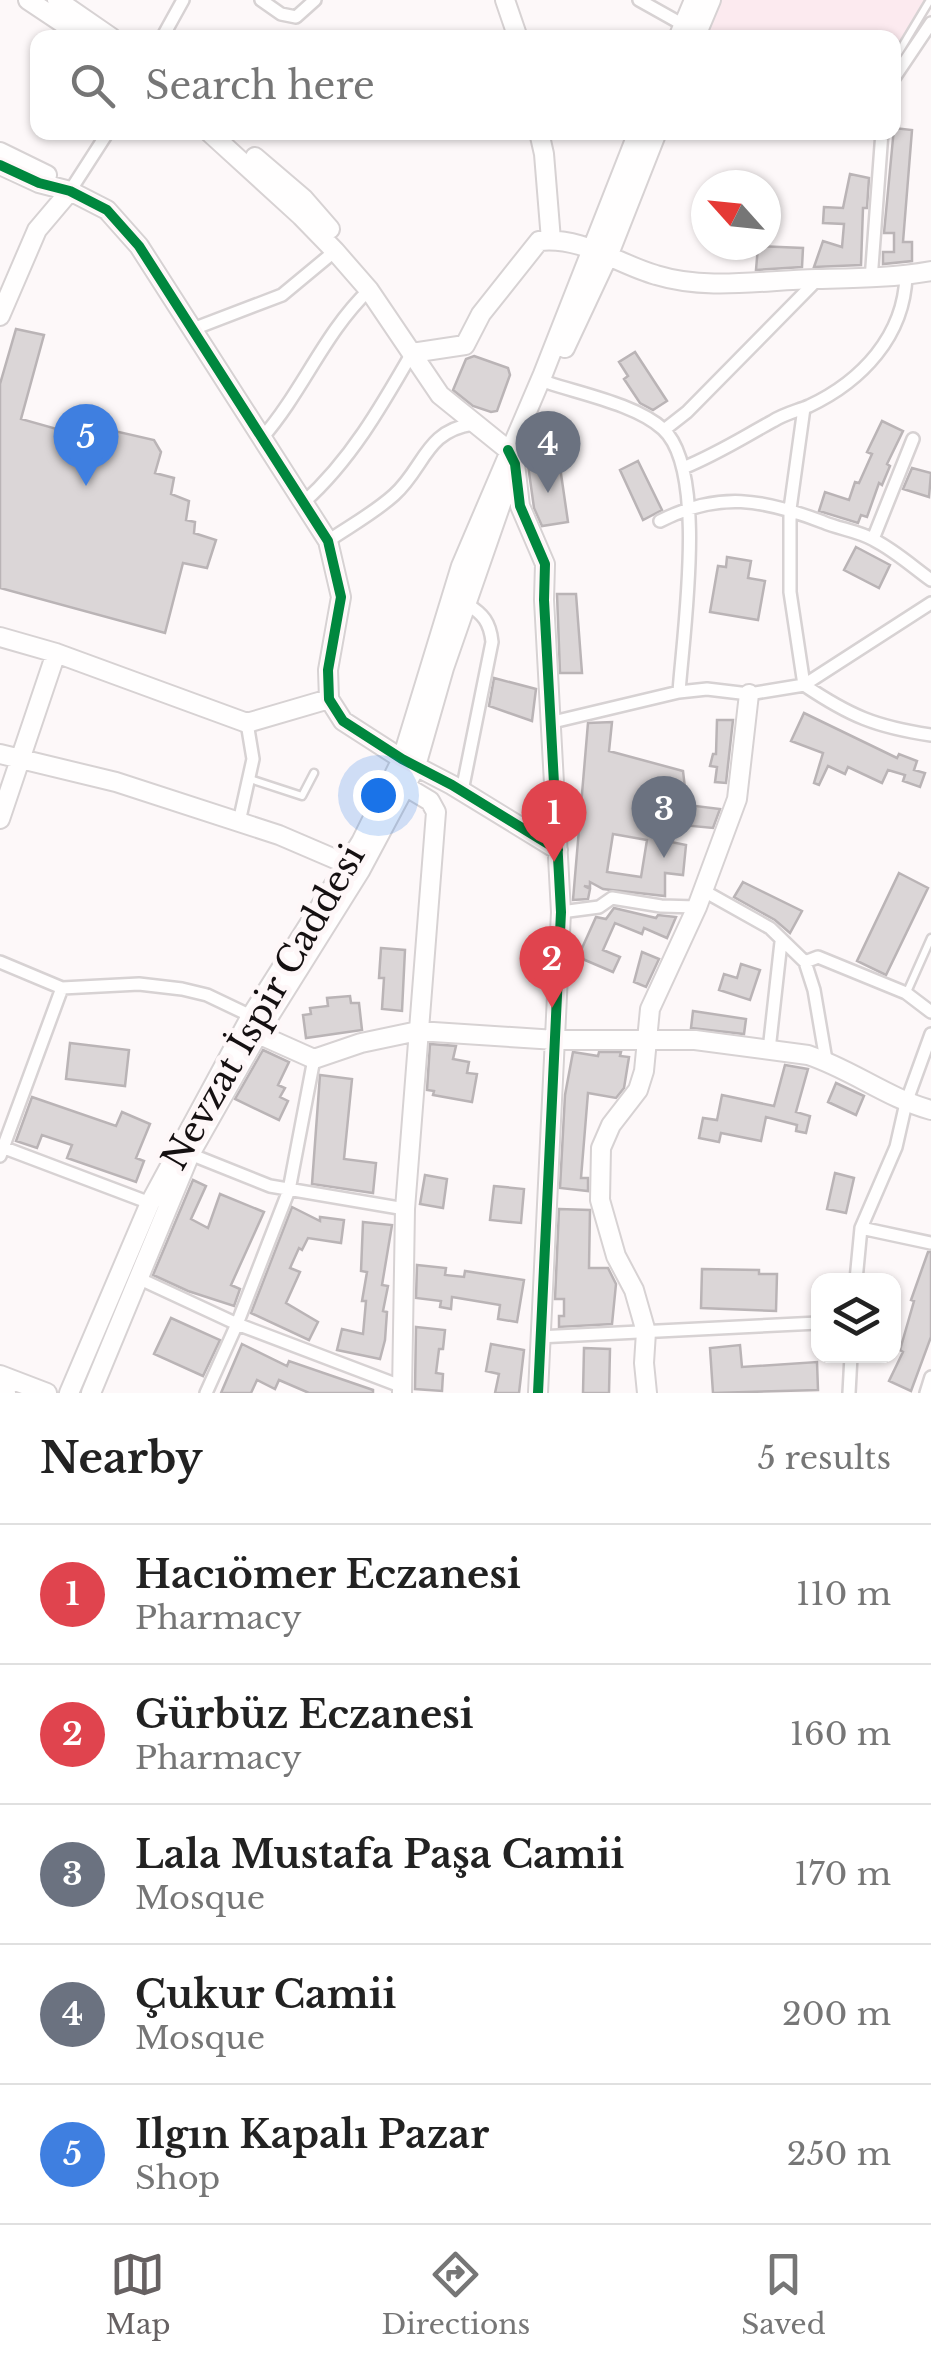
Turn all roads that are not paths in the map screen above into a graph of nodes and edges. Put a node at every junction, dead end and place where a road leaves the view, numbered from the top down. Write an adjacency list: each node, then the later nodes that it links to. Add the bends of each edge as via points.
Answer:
1 (28, 0): 12 (street)
2 (57, 0): 13 (street)
3 (183, 0): 14 (street)
4 (260, 0): 5 (street, via 296,16)
5 (315, 0)
6 (639, 0): 16 (street)
7 (694, 0): 17 (street)
8 (711, 0): 18 (street)
9 (930, 0): 19 (lane)
10 (510, 1): 15 (street)
11 (931, 23): 20 (street)
12 (73, 30)
13 (100, 30)
14 (166, 30)
15 (516, 30)
16 (684, 30)
17 (689, 30)
18 (691, 30)
19 (901, 48)
20 (901, 68)
21 (101, 140): 30 (street)
22 (218, 140): 32 (street)
23 (236, 140): 41 (street, via 330,229 403,323)
24 (541, 140): 31 (street)
25 (635, 140): 33 (street)
26 (653, 140): 33 (street)
27 (881, 140): 37 (street)
28 (0, 152): 30 (street)
29 (0, 165): 30 (street)
30 (61, 187): 39 (street); 40 (street, via 107,210)
31 (551, 240): 33 (street); 41 (street, via 539,241 526,255 465,345)
32 (334, 251): 38 (street); 40 (street, via 282,294)
33 (600, 251): 36 (street, via 654,275 704,284); 42 (street); 48 (street)
34 (931, 271): 35 (street)
35 (906, 276): 37 (street); 43 (street, via 905,296 882,349)
36 (818, 279): 37 (street); 45 (street)
37 (871, 280)
38 (369, 290): 41 (street); 46 (street, via 319,350 296,396)
39 (0, 316)
40 (193, 329): 46 (street)
41 (412, 353): 44 (street, via 440,395); 50 (street, via 360,438)
42 (549, 383): 45 (street, via 629,409); 48 (street)
43 (804, 408): 49 (street); 52 (street)
44 (473, 424): 48 (street); 55 (street, via 452,427 438,438 396,494)
45 (664, 430): 49 (street)
46 (262, 438): 50 (street)
47 (913, 440): 54 (street)
48 (512, 457): 57 (street, Nevzat İspir Caddesi); 65 (street, via 520,506 545,564); 70 (street, Nevzat İspir Caddesi, via 461,566)
49 (683, 468): 51 (street)
50 (304, 502): 55 (street)
51 (691, 505): 52 (street, via 740,500); 53 (street); 62 (street)
52 (790, 508): 54 (street); 61 (street, via 790,592)
53 (660, 521)
54 (874, 539): 56 (street)
55 (328, 540): 64 (street, via 341,597)
56 (931, 580)
57 (467, 604): 70 (street, Nevzat İspir Caddesi); 74 (street, via 481,612 492,642)
58 (931, 604): 61 (street)
59 (0, 637): 60 (street)
60 (56, 653): 66 (street); 69 (street)
61 (804, 684): 63 (street); 67 (street, via 847,714)
62 (679, 692): 63 (street); 65 (street)
63 (749, 694): 80 (street, via 737,799)
64 (329, 699): 66 (street); 70 (street, via 343,721)
65 (552, 722): 78 (street)
66 (247, 724): 72 (street)
67 (931, 736)
68 (0, 754): 69 (street)
69 (20, 760): 76 (street); 77 (street)
70 (409, 762): 73 (street, Nevzat İspir Caddesi); 74 (street); 79 (street, Nevzat İspir Caddesi)
71 (314, 772): 72 (lane, via 302,796)
72 (250, 779): 77 (street)
73 (405, 786): 75 (street); 79 (street, Nevzat İspir Caddesi)
74 (457, 788): 75 (street); 78 (street)
75 (433, 806): 90 (street)
76 (0, 819)
77 (239, 822): 79 (street)
78 (558, 850): 81 (street)
79 (354, 868): 89 (street, Nevzat İspir Caddesi)
80 (700, 899): 81 (street, via 661,906 612,898 599,907); 83 (street, via 770,928); 93 (street, via 650,1009)
81 (561, 912): 92 (street)
82 (931, 938): 87 (lane)
83 (781, 942): 85 (street); 94 (street)
84 (0, 962): 86 (street)
85 (805, 962): 87 (street, via 818,958); 96 (street)
86 (62, 988): 89 (street, via 182,988 207,995); 99 (street)
87 (906, 993): 88 (street)
88 (931, 1012)
89 (255, 1025): 95 (street); 100 (street, Nevzat İspir Caddesi); 102 (street, Nevzat İspir Caddesi)
90 (418, 1031): 92 (street); 95 (street); 103 (street)
91 (931, 1034): 97 (street)
92 (556, 1040): 93 (street); 111 (street)
93 (644, 1042): 94 (street, via 695,1040); 110 (street, via 638,1090 601,1148 600,1200)
94 (770, 1050): 96 (street)
95 (314, 1059): 101 (street)
96 (826, 1060): 97 (street)
97 (906, 1103): 98 (street); 104 (street, via 896,1146)
98 (931, 1110)
99 (1, 1152): 102 (street)
100 (190, 1154): 101 (street); 107 (street, Nevzat İspir Caddesi)
101 (289, 1190): 103 (street); 109 (street)
102 (150, 1203): 117 (street, Nevzat İspir Caddesi)
103 (405, 1209): 115 (street)
104 (861, 1228): 105 (street); 106 (street)
105 (931, 1243)
106 (857, 1273)
107 (138, 1278): 109 (street); 118 (street, Nevzat İspir Caddesi)
108 (811, 1323): 110 (street)
109 (237, 1324): 115 (street); 119 (street)
110 (646, 1332): 111 (street); 121 (street)
111 (538, 1338): 120 (street)
112 (850, 1363): 122 (street)
113 (0, 1375): 116 (street)
114 (931, 1377): 123 (street)
115 (403, 1390)
116 (47, 1393)
117 (70, 1393)
118 (90, 1393)
119 (206, 1393)
120 (538, 1393)
121 (648, 1393)
122 (849, 1393)
123 (926, 1393)

